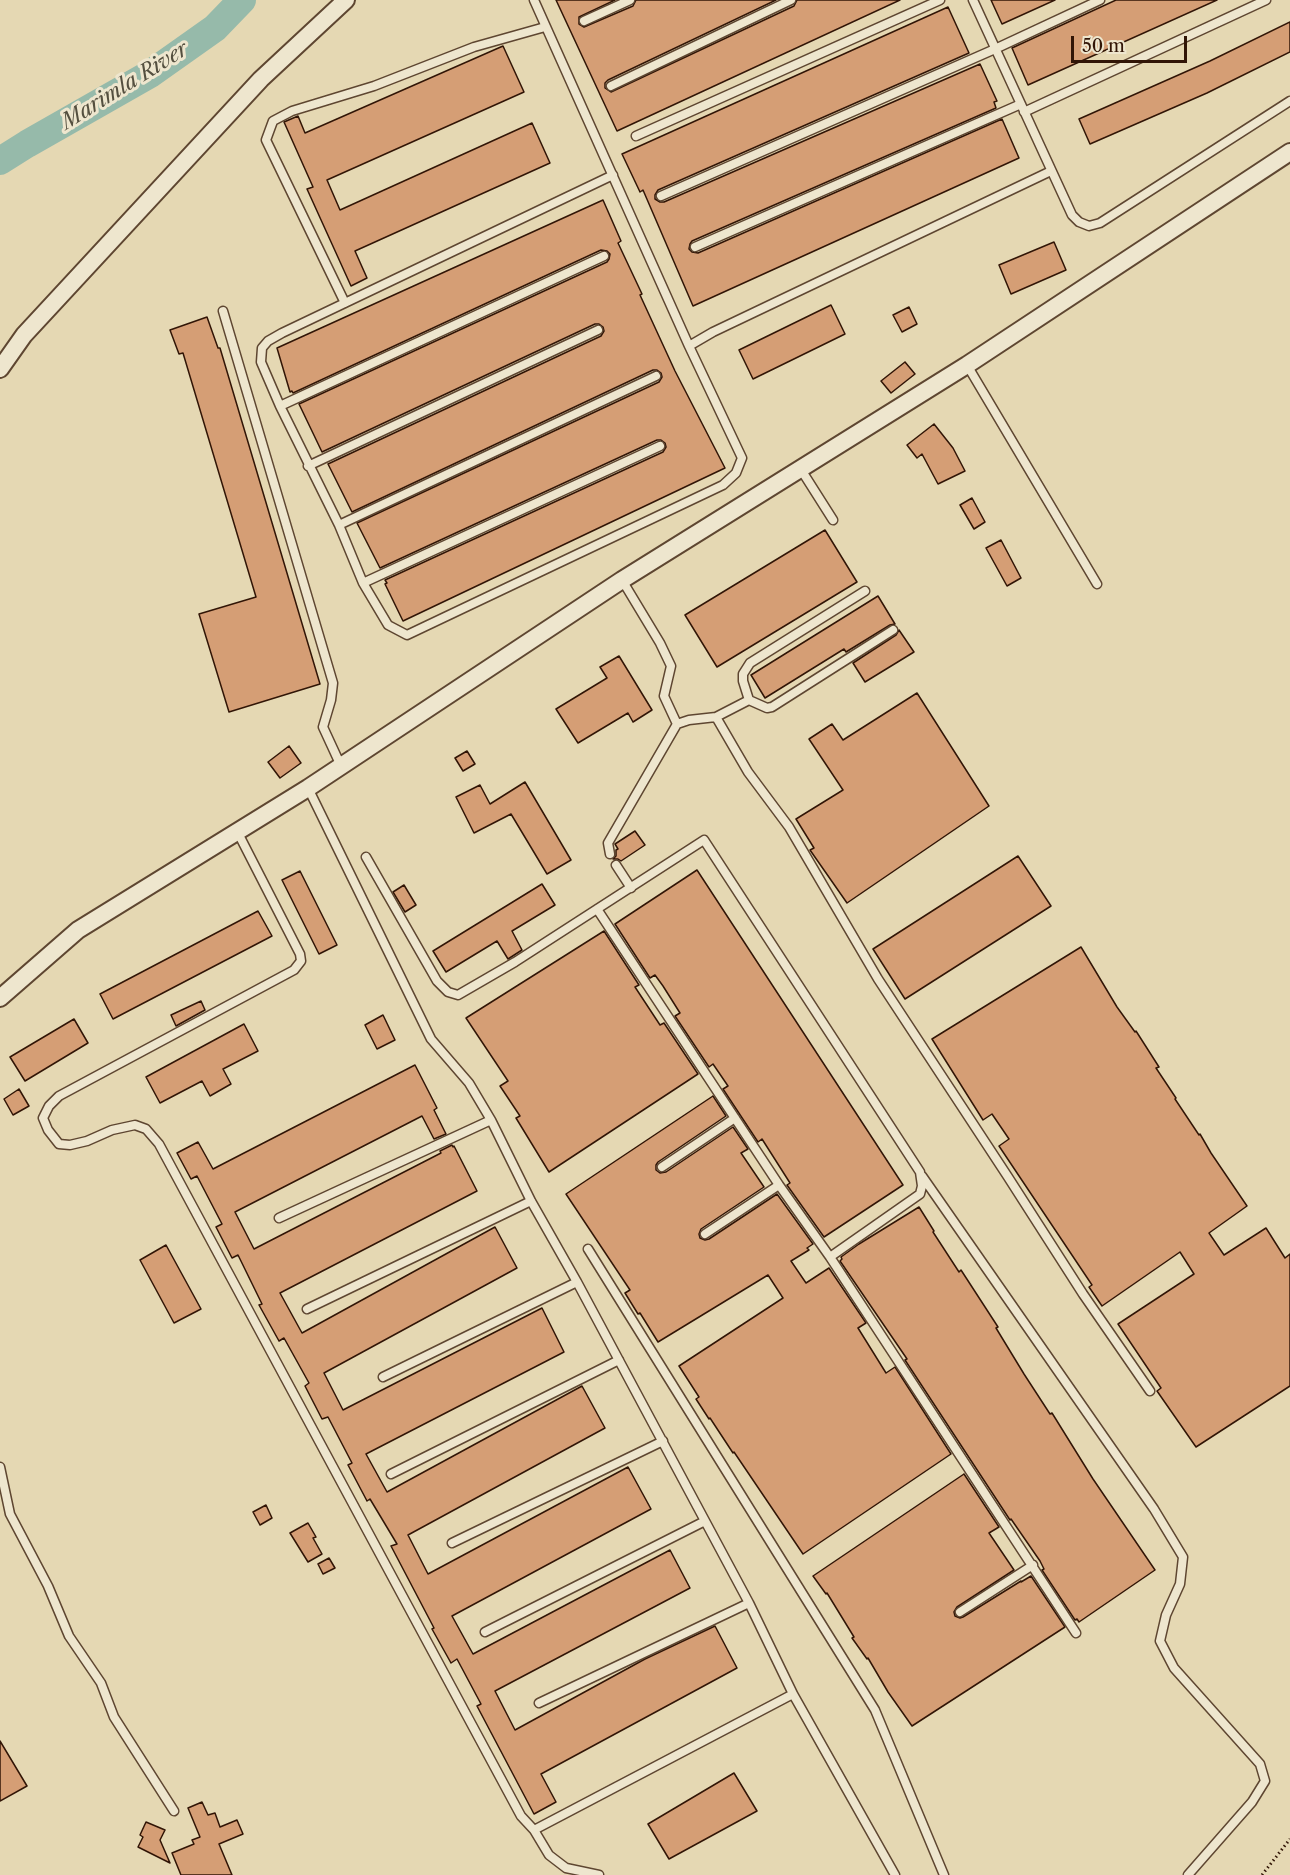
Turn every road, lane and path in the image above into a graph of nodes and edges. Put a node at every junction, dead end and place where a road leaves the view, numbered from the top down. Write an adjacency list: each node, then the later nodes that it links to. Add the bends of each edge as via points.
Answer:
1 (346, 0): 27 (street, via 261,79 24,335)
2 (534, 0): 10 (lane)
3 (630, 0): 9 (lane)
4 (791, 0): 12 (lane)
5 (940, 0): 15 (lane)
6 (973, 0): 11 (lane)
7 (1100, 0): 11 (lane)
8 (1266, 0): 14 (lane)
9 (585, 21)
10 (545, 27): 18 (lane); 22 (lane, via 474,47 273,121 266,140)
11 (995, 49): 14 (lane); 19 (lane)
12 (611, 86)
13 (1290, 101): 17 (lane, via 1100,223 1089,226 1072,215)
14 (1023, 108): 17 (lane); 20 (lane)
15 (636, 136)
16 (1290, 152): 26 (street)
17 (1052, 171): 25 (lane)
18 (613, 175): 22 (lane); 25 (lane)
19 (661, 196)
20 (695, 247)
21 (604, 256): 29 (lane)
22 (345, 303): 29 (lane, via 282,333 262,348 261,362)
23 (223, 311): 43 (lane, via 333,683 323,727)
24 (598, 330): 31 (lane)
25 (689, 346): 36 (lane, via 742,458 736,473 723,485 407,635 388,625)
26 (967, 365): 32 (street); 37 (lane)
27 (0, 369)
28 (656, 376): 34 (lane)
29 (280, 406): 31 (lane)
30 (660, 446): 36 (lane)
31 (308, 466): 34 (lane)
32 (800, 468): 33 (lane); 35 (street)
33 (833, 520)
34 (339, 525): 36 (lane)
35 (622, 580): 42 (lane, via 671,666 664,696); 43 (street)
36 (363, 583)
37 (1097, 584)
38 (865, 591): 40 (lane, via 750,663 742,681)
39 (893, 630): 40 (lane, via 772,707)
40 (750, 700): 41 (lane)
41 (716, 717): 42 (lane); 66 (lane, via 748,772 789,827 878,979)
42 (677, 724): 46 (lane, via 608,843)
43 (341, 766): 44 (street)
44 (308, 788): 45 (street); 53 (lane, via 431,1039 469,1083)
45 (238, 833): 51 (street, via 78,930); 80 (lane, via 301,962 294,970 59,1096 43,1118 59,1143 87,1141 135,1125 146,1129 159,1144 521,1816)
46 (610, 854)
47 (366, 857): 50 (lane, via 437,981 448,992 458,995)
48 (616, 865): 49 (lane)
49 (631, 888): 50 (lane); 55 (lane, via 704,840)
50 (597, 909): 52 (lane)
51 (0, 998)
52 (735, 1118): 54 (lane); 56 (lane)
53 (491, 1120): 57 (lane); 58 (lane)
54 (662, 1167)
55 (920, 1173): 61 (lane, via 920,1194); 85 (lane, via 1154,1509 1183,1557 1180,1584 1160,1641 1174,1668 1260,1764 1265,1781 1252,1802)
56 (779, 1185): 59 (lane); 61 (lane)
57 (531, 1201): 62 (lane); 63 (lane)
58 (279, 1218)
59 (705, 1234)
60 (588, 1249): 84 (lane, via 875,1710)
61 (830, 1257): 72 (lane)
62 (577, 1282): 64 (lane); 65 (lane)
63 (308, 1309)
64 (619, 1360): 67 (lane); 69 (lane)
65 (384, 1377)
66 (1150, 1391)
67 (663, 1442): 70 (lane); 71 (lane)
68 (0, 1467): 79 (lane, via 10,1514 69,1636 101,1683 114,1717)
69 (391, 1474)
70 (705, 1521): 73 (lane); 75 (lane)
71 (452, 1543)
72 (1033, 1565): 74 (lane); 76 (lane)
73 (749, 1603): 77 (lane); 78 (lane)
74 (960, 1612)
75 (485, 1632)
76 (1076, 1633)
77 (793, 1694): 80 (lane); 83 (lane)
78 (540, 1703)
79 (174, 1811)
80 (534, 1830): 82 (lane, via 549,1855 566,1868)
81 (1290, 1839): 86 (path)
82 (599, 1875)
83 (895, 1875)
84 (944, 1875)
85 (1188, 1875)
86 (1263, 1875)

